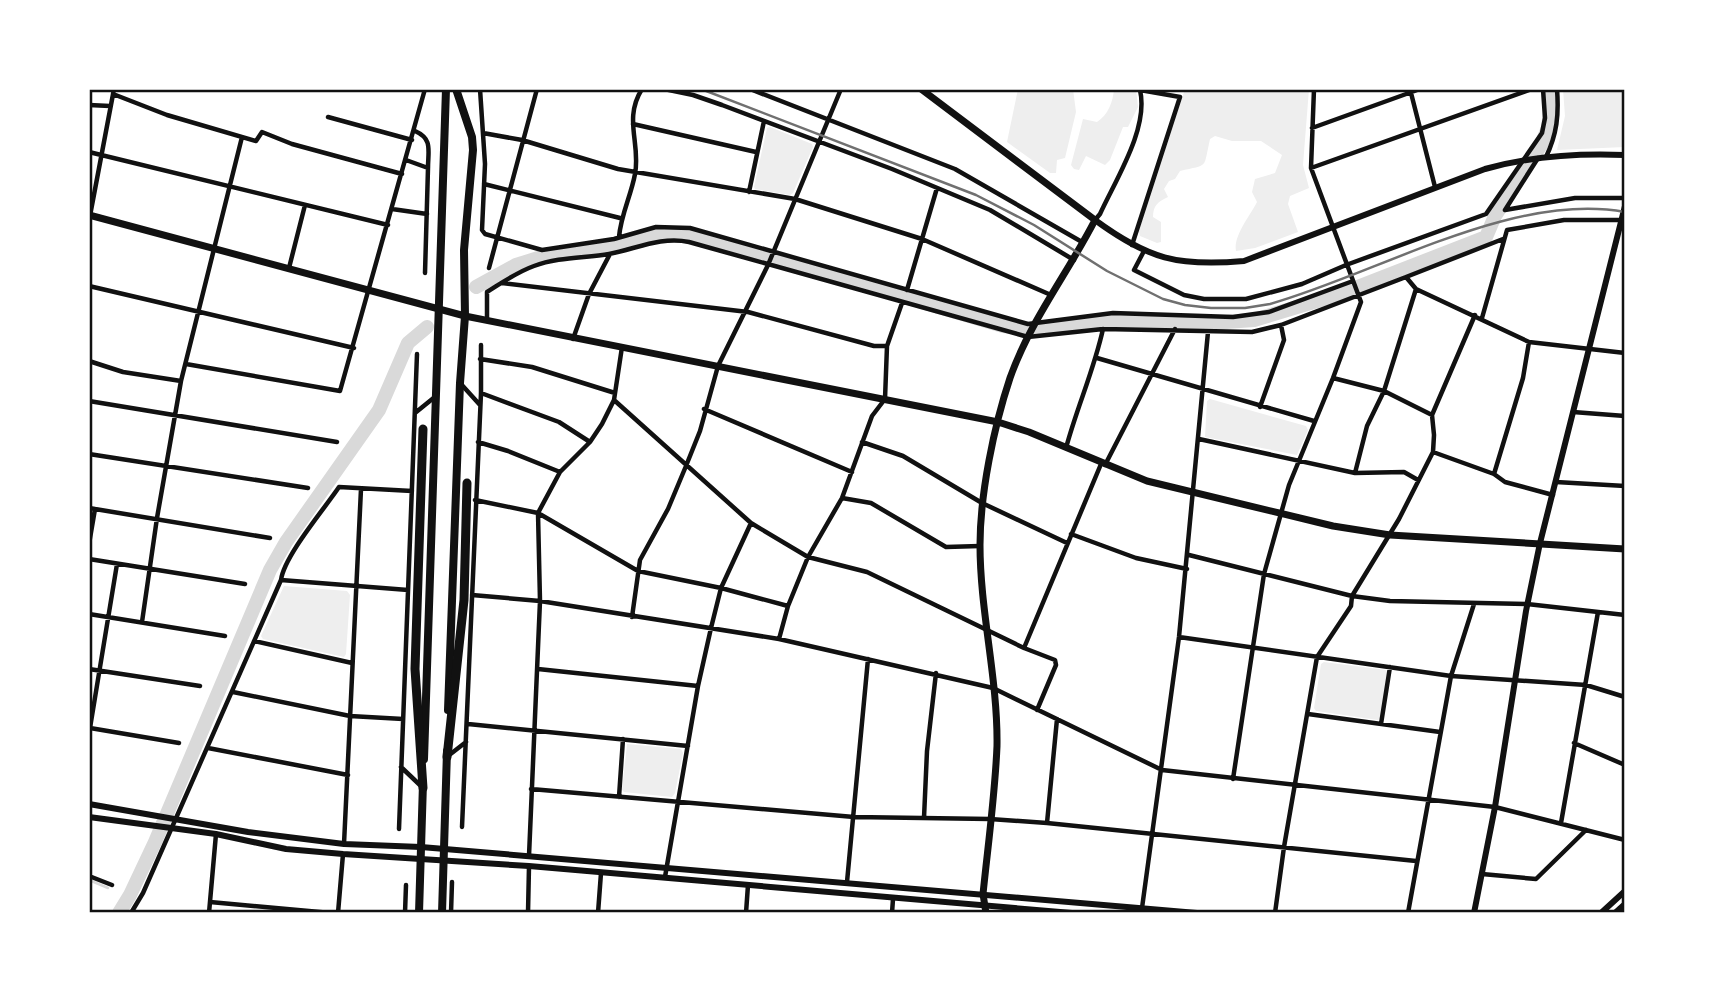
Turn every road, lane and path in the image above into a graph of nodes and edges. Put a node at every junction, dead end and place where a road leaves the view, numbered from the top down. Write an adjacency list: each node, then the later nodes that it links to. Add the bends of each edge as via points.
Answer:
1 (425, 89): 27 (street)
2 (446, 89): 64 (highway)
3 (456, 89): 94 (highway, via 473,150 466,219)
4 (480, 89): 28 (street)
5 (537, 89): 31 (street)
6 (642, 89): 24 (street, via 634,102)
7 (664, 89): 23 (street)
8 (750, 89): 22 (street)
9 (841, 89): 22 (street)
10 (921, 89): 58 (main road)
11 (1314, 89): 25 (street)
12 (1420, 89): 17 (street)
13 (1532, 89): 26 (street)
14 (1543, 89): 37 (street, via 1545,126)
15 (1557, 89): 37 (street, via 1555,139)
16 (1140, 90): 58 (street, via 1142,117); 68 (street, via 1180,97)
17 (1411, 91): 25 (street); 26 (street)
18 (113, 92): 20 (street); 29 (street, via 167,115)
19 (89, 105): 20 (street)
20 (110, 106): 36 (street)
21 (328, 117): 30 (street)
22 (829, 119): 32 (street); 67 (street, via 955,169)
23 (764, 121): 32 (street); 34 (street)
24 (633, 124): 34 (street); 41 (street)
25 (1312, 128): 40 (street)
26 (1422, 129): 40 (street); 45 (street)
27 (415, 131): 30 (street); 39 (street, via 428,140)
28 (483, 133): 31 (street); 43 (street)
29 (242, 137): 42 (street, via 256,142 262,132); 44 (street)
30 (412, 140): 38 (street)
31 (522, 140): 41 (street); 47 (street)
32 (819, 142): 46 (street); 50 (street)
33 (89, 152): 36 (street)
34 (756, 152): 48 (street)
35 (1625, 155): 37 (street)
36 (102, 156): 44 (street); 55 (street)
37 (1534, 158): 45 (street); 49 (street, via 1504,210 1575,198); 75 (street, via 1486,215)
38 (406, 160): 39 (street); 42 (street)
39 (428, 168): 54 (street)
40 (1311, 168): 60 (street)
41 (636, 172): 48 (street); 56 (street)
42 (402, 174): 53 (street)
43 (484, 184): 47 (street); 63 (street, via 482,230)
44 (229, 186): 51 (street); 69 (street)
45 (1435, 187): 60 (street)
46 (937, 188): 65 (street); 73 (street, via 990,211)
47 (510, 190): 56 (street); 63 (street)
48 (749, 192): 50 (street)
49 (1625, 198)
50 (794, 200): 65 (street); 70 (street)
51 (305, 205): 59 (street); 77 (street)
52 (1625, 206): 57 (street)
53 (392, 209): 54 (street); 59 (street)
54 (427, 214): 61 (street)
55 (90, 217): 69 (main road)
56 (620, 218): 62 (street)
57 (1623, 219): 66 (street, via 1564,220 1507,230); 108 (street)
58 (1095, 220): 67 (main road); 68 (street)
59 (388, 225): 85 (street)
60 (1332, 229): 71 (street, via 1244,261 1183,263); 75 (street)
61 (427, 232): 64 (street); 78 (street)
62 (619, 236): 63 (street, via 542,250); 70 (street, via 674,226)
63 (497, 237): 76 (street)
64 (442, 238): 90 (highway)
65 (922, 239): 84 (street); 88 (street)
66 (1504, 239): 79 (street); 95 (street)
67 (1083, 243): 73 (main road)
68 (1132, 244): 71 (street)
69 (215, 249): 77 (main road); 91 (street)
70 (773, 251): 74 (street); 84 (street)
71 (1144, 251): 75 (street, via 1134,270 1184,295 1204,299 1246,299 1272,293)
72 (611, 254): 74 (street, via 682,240); 81 (street, via 547,262); 87 (street)
73 (1074, 260): 88 (main road)
74 (768, 265): 89 (street); 92 (street)
75 (1346, 265): 80 (street)
76 (489, 268)
77 (289, 269): 85 (main road)
78 (425, 273)
79 (1406, 277): 83 (street); 86 (street)
80 (1353, 282): 86 (street); 100 (street, via 1269,312 1233,317 1113,313)
81 (501, 283): 87 (street); 96 (street, via 487,292)
82 (89, 286): 91 (street)
83 (1416, 289): 93 (street); 121 (street)
84 (907, 290): 100 (street)
85 (370, 292): 90 (main road); 107 (street)
86 (1356, 293): 97 (street); 117 (street, via 1361,302)
87 (589, 294): 92 (street); 102 (street)
88 (1052, 295): 100 (main road)
89 (902, 303): 100 (street); 105 (street)
90 (439, 309): 94 (main road); 123 (highway)
91 (200, 312): 107 (street); 114 (street)
92 (744, 312): 105 (street); 115 (street)
93 (1475, 315): 95 (street); 132 (street)
94 (465, 316): 96 (main road); 119 (highway)
95 (1482, 318): 103 (street)
96 (487, 320): 102 (main road)
97 (1281, 326): 101 (street, via 1252,332); 128 (street, via 1284,340)
98 (1103, 329): 99 (street); 100 (street); 111 (street)
99 (1175, 329): 101 (street); 116 (street)
100 (1031, 330): 136 (main road, via 1010,378)
101 (1208, 332): 120 (street)
102 (573, 339): 106 (main road)
103 (1529, 342): 108 (street); 153 (street)
104 (481, 345): 112 (street)
105 (887, 346): 125 (street)
106 (622, 347): 115 (main road); 124 (street)
107 (354, 348): 114 (street, via 340,391)
108 (1590, 350): 109 (street); 130 (street)
109 (1625, 353)
110 (417, 354): 131 (street)
111 (1097, 358): 116 (street); 143 (street)
112 (481, 359): 122 (street); 124 (street, via 532,367)
113 (89, 361): 118 (street, via 123,372)
114 (187, 364): 118 (street)
115 (718, 366): 125 (main road); 129 (street)
116 (1151, 376): 120 (street); 147 (street)
117 (1333, 378): 121 (street); 135 (street)
118 (181, 380): 133 (street)
119 (460, 383): 127 (street); 244 (highway)
120 (1204, 390): 128 (street); 138 (street)
121 (1384, 391): 132 (street); 152 (street, via 1367,426)
122 (481, 393): 127 (street); 141 (street, via 559,422)
123 (438, 395): 131 (street); 251 (highway)
124 (615, 396): 141 (street); 148 (street)
125 (885, 399): 136 (main road); 142 (street)
126 (89, 401): 133 (street)
127 (480, 405): 140 (street)
128 (1259, 407): 135 (street)
129 (704, 409): 148 (street); 151 (street)
130 (1573, 412): 134 (street); 155 (street)
131 (415, 413): 160 (street)
132 (1432, 415): 144 (street)
133 (174, 416): 139 (street); 149 (street)
134 (1625, 416)
135 (1314, 421): 146 (street)
136 (998, 422): 143 (main road); 165 (main road)
137 (423, 429): 251 (highway, via 415,669)
138 (1199, 439): 146 (street); 161 (street)
139 (337, 442)
140 (478, 442): 150 (street); 164 (street)
141 (590, 442): 150 (street)
142 (862, 442): 151 (street); 165 (street, via 903,456)
143 (1066, 448): 147 (main road)
144 (1433, 452): 153 (street); 154 (street)
145 (89, 454): 149 (street)
146 (1299, 460): 152 (street); 168 (street)
147 (1103, 464): 161 (main road); 171 (street)
148 (686, 466): 170 (street); 185 (street)
149 (166, 467): 158 (street); 169 (street)
150 (560, 472): 167 (street)
151 (852, 472): 163 (street)
152 (1355, 473): 154 (street, via 1404,472)
153 (1494, 474): 162 (street, via 1505,482)
154 (1418, 480): 172 (street)
155 (1556, 482): 157 (street); 162 (street)
156 (467, 483): 244 (highway, via 464,600)
157 (1625, 486)
158 (308, 488)
159 (361, 489): 160 (street); 187 (street, via 339,487 289,558); 189 (street)
160 (412, 491): 191 (street)
161 (1194, 493): 168 (main road); 179 (street)
162 (1553, 495): 175 (street)
163 (842, 498): 177 (street, via 871,503 946,547); 180 (street)
164 (475, 500): 167 (street); 192 (street)
165 (982, 503): 174 (street); 177 (main road)
166 (92, 508): 169 (street); 176 (street)
167 (538, 513): 185 (street); 194 (street)
168 (1281, 514): 172 (main road); 186 (street)
169 (157, 518): 173 (street); 183 (street)
170 (751, 523): 180 (street); 190 (street)
171 (1071, 534): 174 (street); 184 (street, via 1136,558)
172 (1390, 535): 175 (main road); 193 (street)
173 (270, 538)
174 (1067, 543): 210 (street)
175 (1540, 543): 178 (main road); 196 (street)
176 (89, 544)
177 (980, 546): 205 (main road)
178 (1625, 549)
179 (1189, 555): 184 (street); 186 (street)
180 (808, 557): 197 (street); 205 (street, via 867,572)
181 (89, 559): 182 (street)
182 (117, 564): 183 (street); 201 (street)
183 (149, 569): 188 (street); 203 (street)
184 (1187, 569): 207 (street)
185 (638, 571): 190 (street); 202 (street)
186 (1264, 574): 193 (street); 211 (street)
187 (281, 580): 189 (street); 209 (street)
188 (245, 584)
189 (356, 586): 191 (street); 214 (street)
190 (721, 588): 197 (street); 204 (street)
191 (408, 590): 231 (street)
192 (472, 595): 194 (street); 234 (street)
193 (1352, 596): 195 (street); 212 (street, via 1351,606)
194 (540, 601): 202 (street); 217 (street)
195 (1474, 604): 196 (street); 220 (street)
196 (1527, 604): 198 (street); 221 (street)
197 (788, 606): 208 (street)
198 (1598, 612): 200 (street); 222 (street)
199 (89, 614): 201 (street)
200 (1625, 615)
201 (108, 617): 203 (street); 218 (street)
202 (632, 617): 204 (street)
203 (142, 622): 206 (street)
204 (711, 628): 208 (street); 224 (street)
205 (987, 631): 210 (street); 225 (main road)
206 (225, 636)
207 (1179, 637): 211 (street); 247 (street)
208 (779, 639): 213 (street)
209 (254, 641): 214 (street); 226 (street)
210 (1024, 648): 228 (street, via 1055,660)
211 (1254, 648): 212 (street); 249 (street)
212 (1317, 657): 215 (street); 229 (street)
213 (868, 659): 219 (street); 259 (street)
214 (352, 663): 230 (street)
215 (1390, 667): 220 (street); 233 (street)
216 (89, 669): 218 (street)
217 (538, 669): 224 (street); 236 (street)
218 (99, 671): 223 (street); 235 (street)
219 (936, 673): 225 (street); 260 (street)
220 (1451, 676): 221 (street); 237 (street)
221 (1515, 680): 222 (street); 257 (street)
222 (1586, 685): 227 (street); 241 (street)
223 (200, 686)
224 (698, 686): 242 (street)
225 (993, 688): 228 (street); 262 (main road, via 997,745)
226 (233, 692): 230 (street); 243 (street)
227 (1625, 697)
228 (1037, 710): 232 (street)
229 (1308, 714): 233 (street); 250 (street)
230 (350, 716): 231 (street); 248 (street)
231 (403, 719): 246 (street)
232 (1057, 719): 247 (street); 263 (street)
233 (1381, 723): 237 (street)
234 (468, 724): 236 (street); 239 (street)
235 (90, 728): 240 (street)
236 (535, 731): 238 (street); 252 (street)
237 (1440, 732): 254 (street)
238 (623, 739): 242 (street); 253 (street)
239 (467, 742): 244 (street); 265 (street)
240 (179, 743)
241 (1574, 743): 245 (street); 264 (street)
242 (688, 746): 255 (street)
243 (208, 748): 248 (street); 261 (street)
244 (447, 757): 275 (highway)
245 (1625, 765)
246 (401, 767): 251 (street); 267 (street)
247 (1162, 770): 249 (street); 270 (street)
248 (348, 775): 272 (street)
249 (1233, 779): 250 (street)
250 (1295, 787): 254 (street); 274 (street)
251 (423, 788): 273 (highway)
252 (531, 789): 253 (street); 277 (street)
253 (619, 797): 255 (street)
254 (1427, 799): 257 (street); 280 (street)
255 (678, 803): 259 (street); 282 (street)
256 (89, 804): 261 (street)
257 (1494, 807): 264 (street); 284 (street)
258 (89, 817): 266 (street)
259 (854, 817): 260 (street); 288 (street)
260 (924, 818): 262 (street)
261 (175, 819): 266 (street); 272 (street)
262 (990, 819): 263 (street); 293 (main road)
263 (1047, 823): 270 (street)
264 (1561, 823): 268 (street)
265 (462, 827)
266 (170, 829): 269 (street); 300 (street)
267 (399, 829)
268 (1587, 830): 271 (street); 284 (street, via 1536,879)
269 (216, 834): 276 (street, via 286,849); 295 (street)
270 (1151, 835): 274 (street); 297 (street)
271 (1625, 839)
272 (344, 844): 273 (street)
273 (421, 847): 275 (street); 278 (highway)
274 (1283, 847): 280 (street); 313 (street)
275 (444, 849): 277 (street); 279 (highway)
276 (343, 854): 278 (street); 303 (street)
277 (529, 856): 282 (street)
278 (421, 860): 279 (street); 305 (highway)
279 (444, 860): 281 (street); 298 (highway)
280 (1416, 861): 314 (street)
281 (529, 866): 283 (street); 307 (street)
282 (667, 867): 286 (street); 288 (street)
283 (601, 873): 286 (street); 308 (street)
284 (1482, 874): 315 (street)
285 (89, 876): 289 (street)
286 (665, 878): 291 (street)
287 (452, 882): 306 (street)
288 (847, 882): 293 (street)
289 (112, 885)
290 (406, 885): 304 (street)
291 (748, 885): 294 (street); 309 (street)
292 (1625, 891): 316 (street)
293 (983, 894): 297 (street); 299 (main road)
294 (893, 898): 299 (street); 310 (street)
295 (210, 902): 301 (street); 302 (street)
296 (1625, 904): 317 (street)
297 (1142, 908): 312 (street)
298 (442, 909): 306 (street)
299 (986, 909): 311 (street)
300 (131, 913)
301 (209, 913)
302 (331, 913)
303 (338, 913)
304 (405, 913)
305 (419, 913)
306 (451, 913)
307 (528, 913)
308 (598, 913)
309 (746, 913)
310 (892, 913)
311 (1072, 913)
312 (1197, 913)
313 (1275, 913)
314 (1408, 913)
315 (1474, 913)
316 (1601, 913)
317 (1615, 913)

